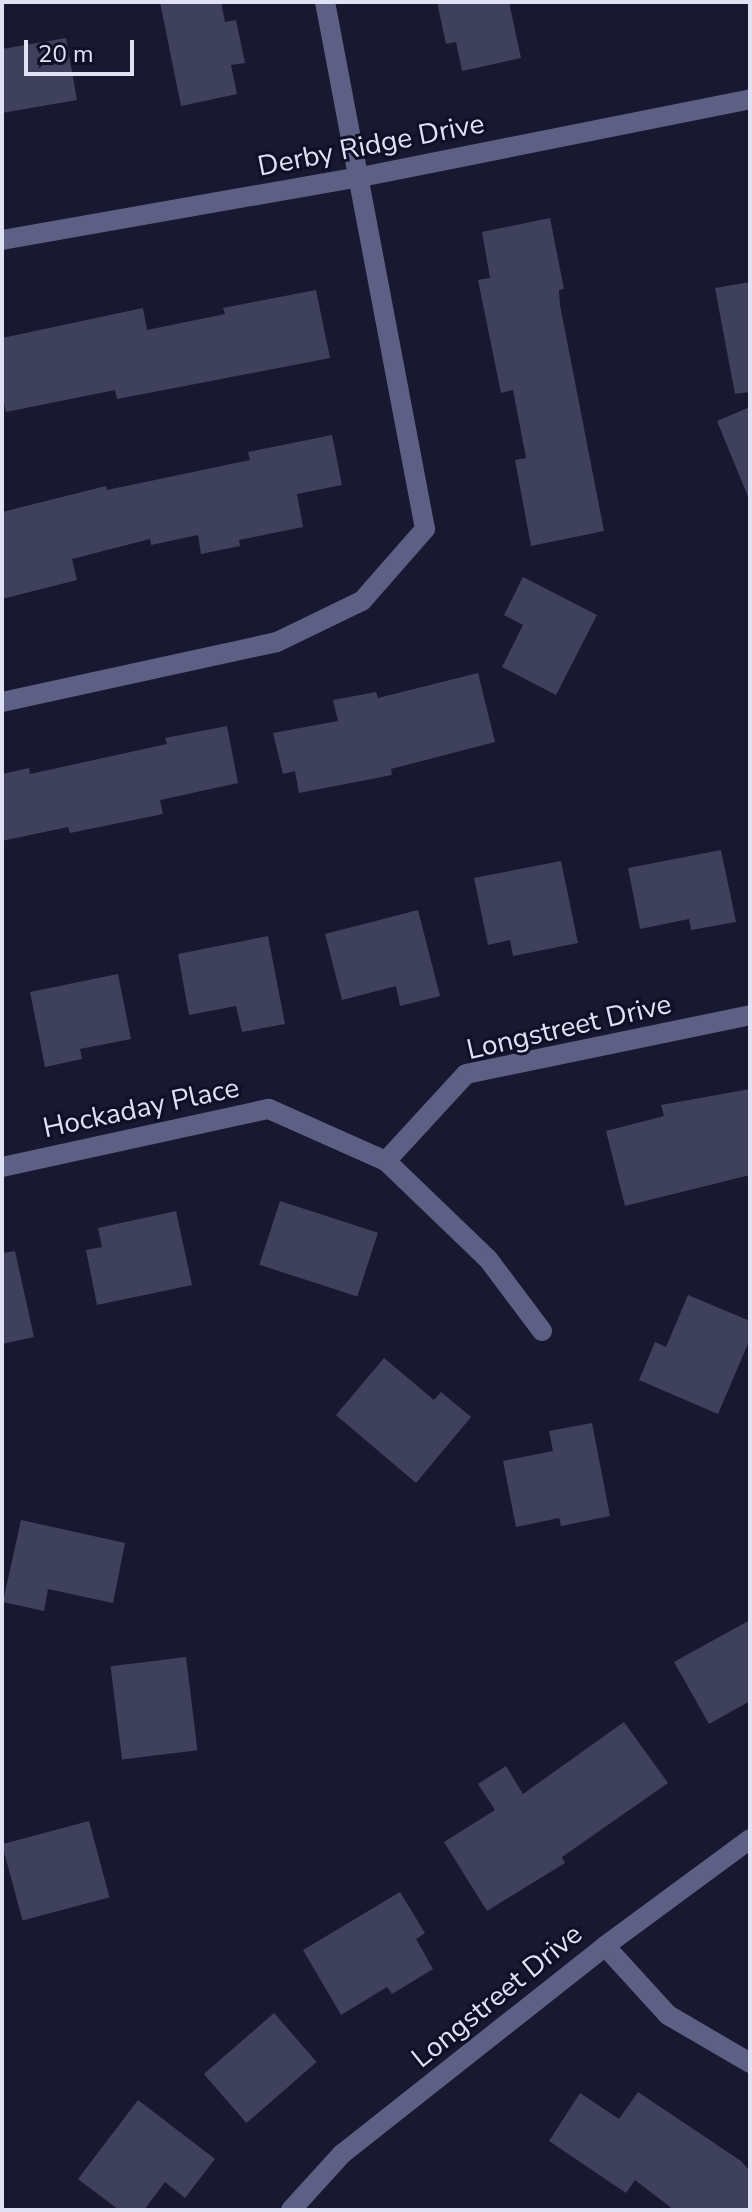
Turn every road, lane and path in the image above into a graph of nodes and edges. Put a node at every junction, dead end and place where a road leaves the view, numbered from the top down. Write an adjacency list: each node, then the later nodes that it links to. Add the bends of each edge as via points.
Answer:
1 (325, 2): 3 (street)
2 (750, 99): 3 (street, Derby Ridge Drive)
3 (361, 177): 4 (street, Derby Ridge Drive); 5 (street, via 425,529 362,601 277,642)
4 (2, 240)
5 (2, 702)
6 (750, 1015): 7 (street, Longstreet Drive, via 466,1074)
7 (386, 1161): 8 (street, Hockaday Place, via 269,1109); 9 (street, Hockaday Place, via 488,1259)
8 (2, 1167)
9 (542, 1331)
10 (750, 1839): 11 (street, Longstreet Drive)
11 (605, 1946): 12 (street, via 668,2015); 13 (street, Longstreet Drive, via 342,2154)
12 (750, 2063)
13 (291, 2210)

